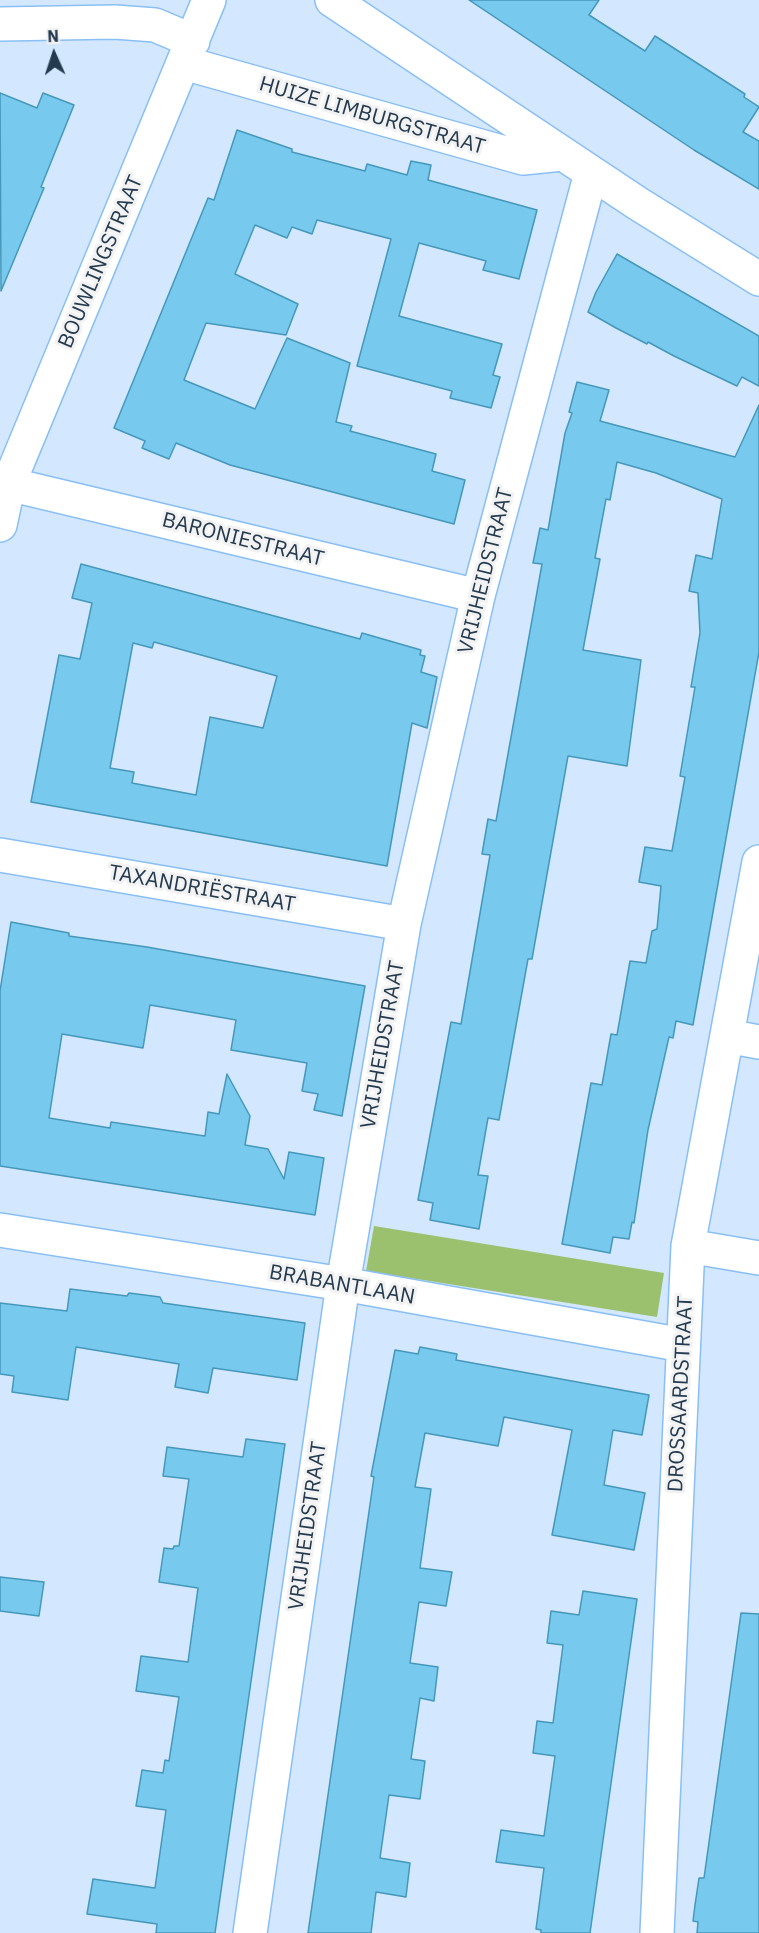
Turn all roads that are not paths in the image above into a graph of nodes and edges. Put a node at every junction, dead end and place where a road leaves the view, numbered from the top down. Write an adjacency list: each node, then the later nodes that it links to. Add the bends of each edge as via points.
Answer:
1 (209, 0): 4 (street, BOUWLINGSTRAAT)
2 (333, 0): 5 (street, HUIZE LIMBURGSTRAAT)
3 (0, 24): 4 (street, HUIZE LIMBURGSTRAAT, via 155,25)
4 (188, 52): 5 (street, HUIZE LIMBURGSTRAAT, via 523,158); 8 (street, BOUWLINGSTRAAT)
5 (562, 154): 6 (street, HUIZE LIMBURGSTRAAT)
6 (591, 173): 7 (street, HUIZE LIMBURGSTRAAT); 10 (street, VRIJHEIDSTRAAT)
7 (759, 279)
8 (4, 483): 9 (street, BOUWLINGSTRAAT); 10 (street, BARONIESTRAAT)
9 (0, 525)
10 (478, 596): 13 (street, VRIJHEIDSTRAAT)
11 (0, 855): 13 (street, TAXANDRIËSTRAAT)
12 (759, 862): 14 (street, DROSSAARDSTRAAT)
13 (404, 924): 19 (street, VRIJHEIDSTRAAT)
14 (727, 1036): 15 (street); 17 (street, DROSSAARDSTRAAT)
15 (759, 1042)
16 (0, 1230): 19 (street, BRABANTLAAN)
17 (688, 1246): 18 (street); 20 (street, DROSSAARDSTRAAT)
18 (759, 1258)
19 (343, 1284): 20 (street, BRABANTLAAN); 21 (street, VRIJHEIDSTRAAT)
20 (683, 1346): 22 (street, DROSSAARDSTRAAT)
21 (250, 1933)
22 (657, 1933)

